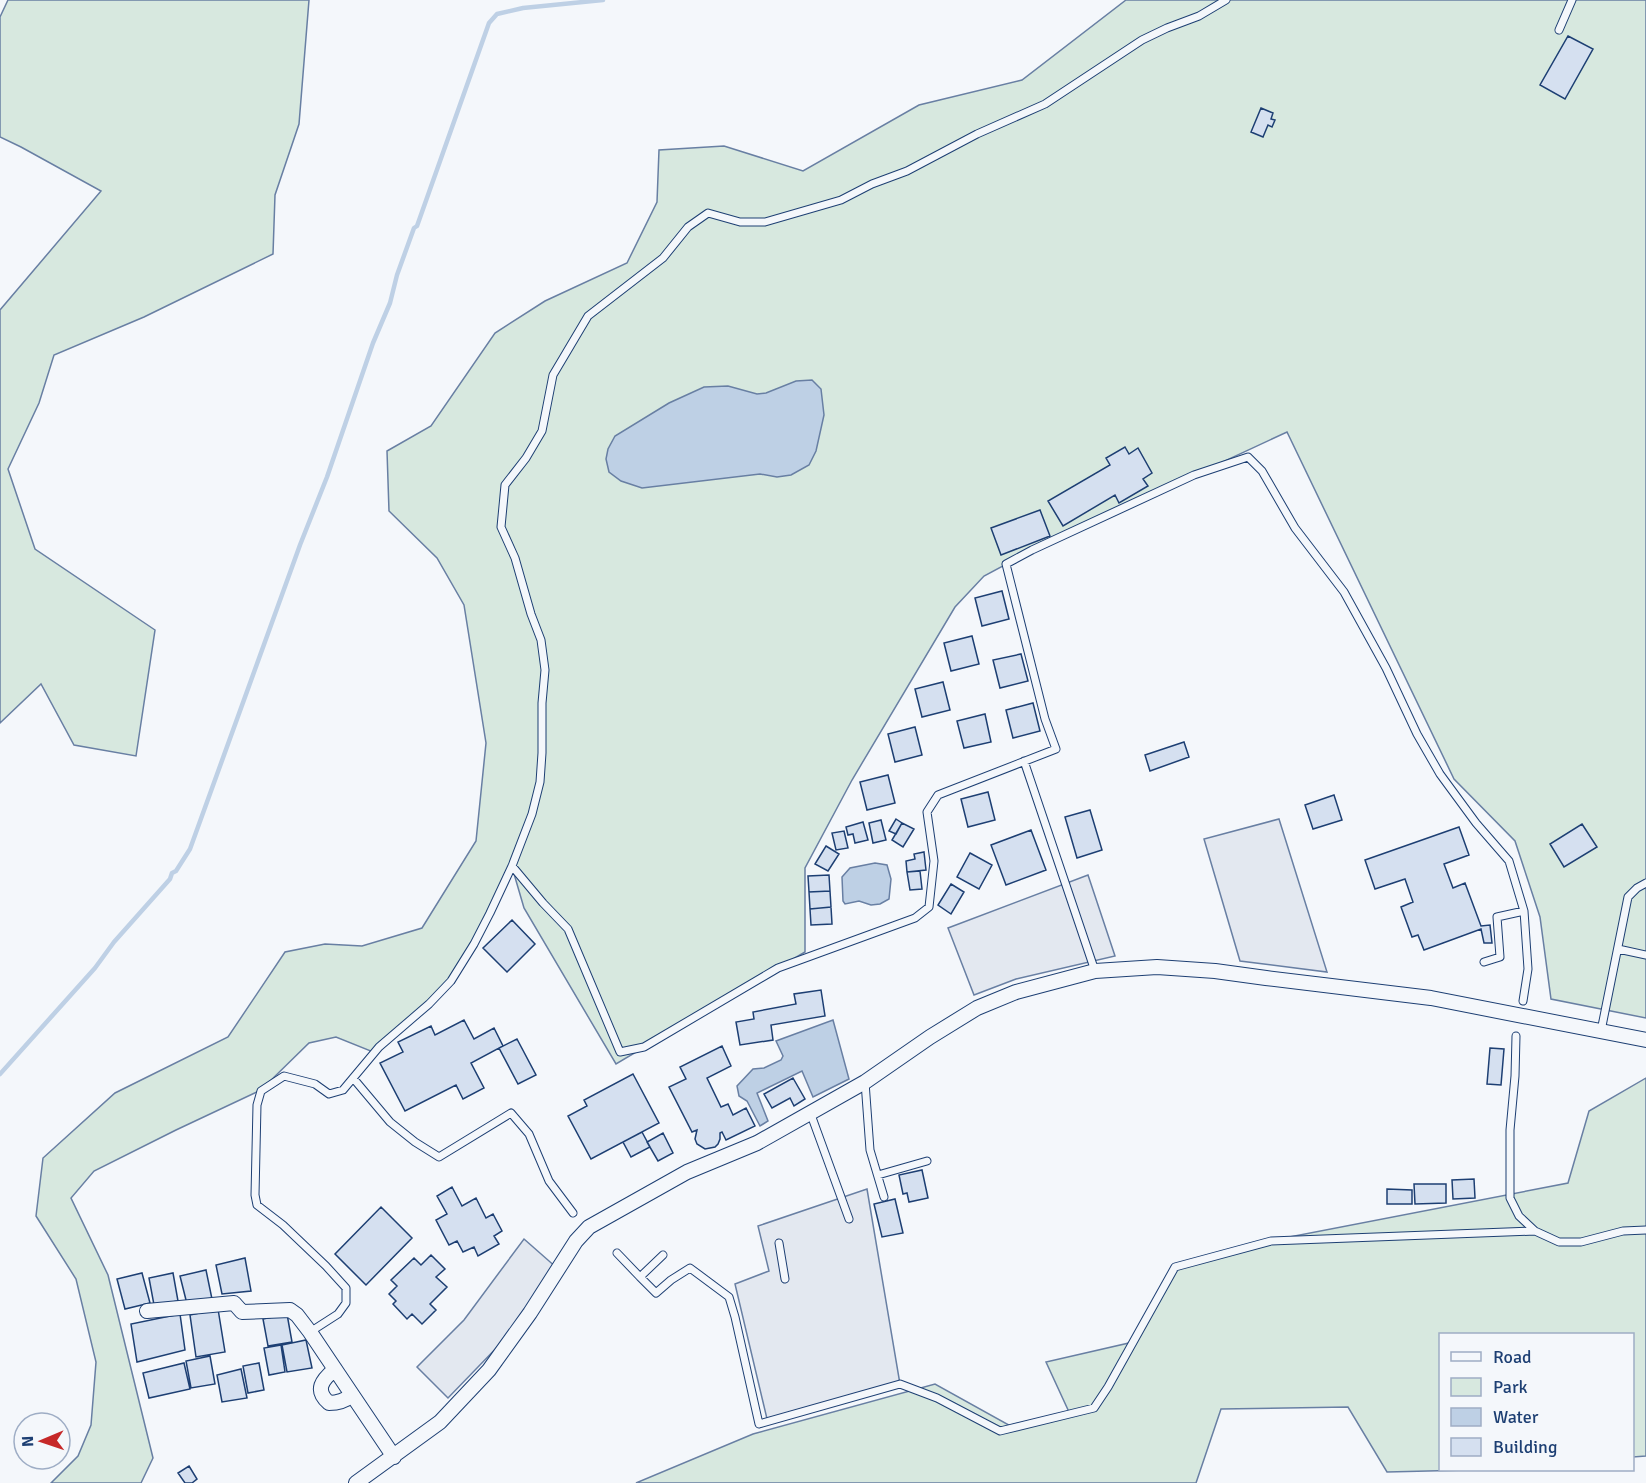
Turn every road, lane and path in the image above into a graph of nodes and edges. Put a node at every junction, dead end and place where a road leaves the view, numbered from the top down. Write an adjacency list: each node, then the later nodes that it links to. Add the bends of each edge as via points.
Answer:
1 (1226, 0): 5 (lane, via 1142,40 1045,104 841,200 765,222 740,222 708,213 688,227 663,258 588,316 553,375 542,431 505,485 501,527 541,640 545,670 540,782)
2 (1572, 0): 3 (lane)
3 (1559, 30)
4 (1024, 761): 5 (lane, via 938,795 927,812 934,861 930,907 915,918 778,968 644,1047 620,1052 568,929); 7 (lane, via 1056,749 1006,564 1194,475 1248,457 1262,471 1295,528 1344,592 1440,774 1509,861); 11 (lane)
5 (512, 866): 16 (lane, via 490,914 451,981 379,1047)
6 (1646, 883): 8 (lane, via 1628,897)
7 (1524, 911): 10 (lane, via 1497,917 1500,957); 12 (lane, via 1528,969)
8 (1618, 949): 9 (lane); 13 (lane)
9 (1646, 955)
10 (1484, 962)
11 (1095, 971): 13 (street, via 1157,967 1235,974 1431,998); 17 (street, via 1016,992 977,1008)
12 (1523, 1001)
13 (1601, 1031): 15 (street)
14 (1516, 1036): 25 (lane, via 1510,1198 1519,1216)
15 (1646, 1040)
16 (353, 1078): 22 (lane, via 390,1122 439,1157 511,1113 529,1134 549,1181); 32 (lane, via 343,1090 329,1094 315,1084 284,1076 261,1091 257,1105 257,1204 346,1288 346,1303 338,1314)
17 (865, 1082): 18 (street); 20 (lane, via 870,1150)
18 (810, 1112): 23 (lane); 35 (street, via 757,1143 687,1172 589,1227 576,1240 489,1370 441,1422)
19 (927, 1161): 20 (lane)
20 (878, 1176): 21 (lane)
21 (885, 1197)
22 (573, 1213)
23 (849, 1219)
24 (1646, 1230): 25 (lane, via 1623,1231 1581,1242 1558,1242)
25 (1535, 1231): 29 (lane, via 1271,1240 1175,1267 1094,1408 1000,1431 937,1398 900,1384 759,1424 729,1297 690,1268 656,1293)
26 (778, 1243): 30 (lane)
27 (617, 1253): 29 (lane)
28 (663, 1255): 29 (lane)
29 (639, 1277)
30 (785, 1279)
31 (147, 1311): 32 (street, via 234,1303 242,1311 291,1310)
32 (310, 1332): 33 (street)
33 (335, 1370): 34 (street); 34 (street, via 321,1387 324,1399 336,1403)
34 (352, 1395): 35 (street)
35 (394, 1457): 36 (street)
36 (356, 1483)

